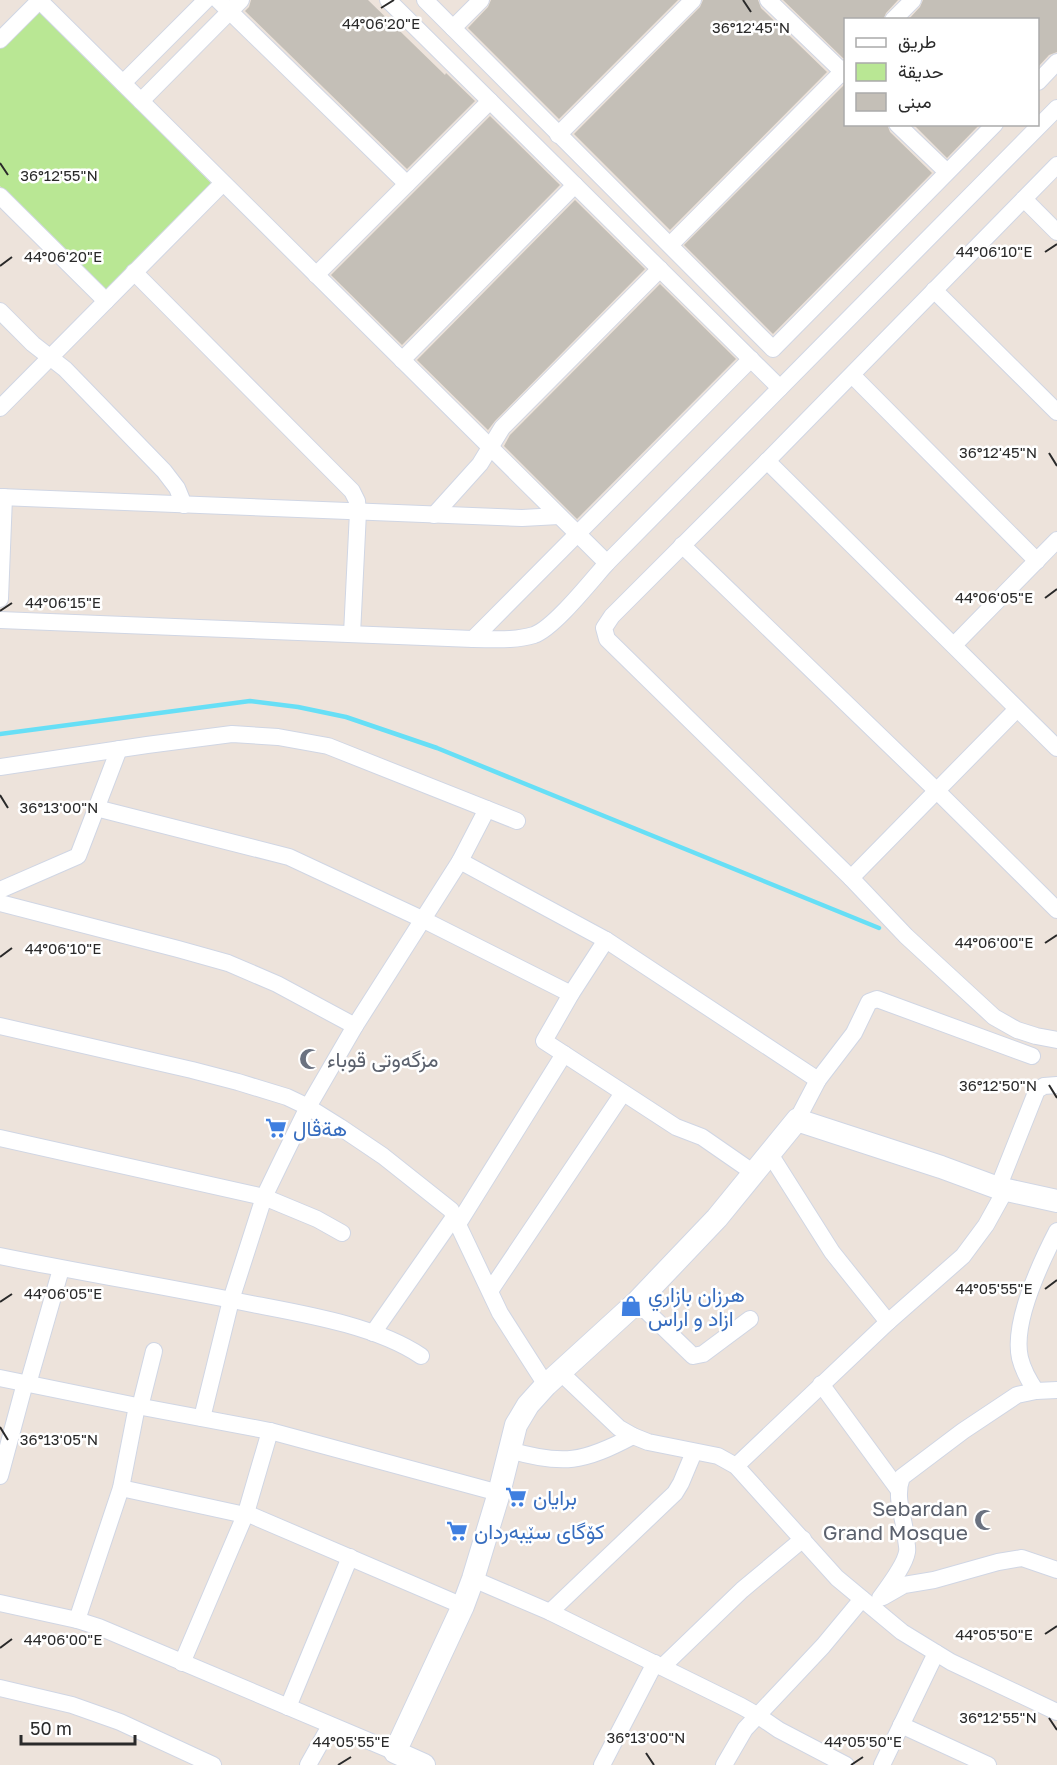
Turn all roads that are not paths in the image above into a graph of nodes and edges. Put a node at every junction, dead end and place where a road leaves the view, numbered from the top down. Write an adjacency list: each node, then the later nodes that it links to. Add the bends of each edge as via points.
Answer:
1 (39, 0): 12 (street); 16 (street)
2 (206, 0): 16 (street)
3 (388, 0): 18 (street)
4 (425, 0): 11 (street)
5 (481, 0): 11 (street)
6 (693, 0): 22 (street)
7 (768, 0): 14 (street)
8 (913, 0): 10 (street)
9 (230, 4): 17 (street); 26 (street)
10 (895, 18)
11 (453, 28): 22 (street)
12 (0, 40)
13 (1057, 62): 15 (street)
14 (844, 71): 31 (street)
15 (1039, 81)
16 (123, 83): 17 (street)
17 (141, 101): 25 (street)
18 (490, 101): 26 (street); 27 (street)
19 (1057, 108): 42 (street)
20 (899, 126): 24 (street)
21 (993, 126): 24 (street)
22 (558, 135): 31 (street)
23 (1057, 165): 29 (street)
24 (947, 172): 31 (street, via 773,349)
25 (223, 183): 33 (street); 34 (street)
26 (407, 184): 34 (street)
27 (575, 185): 32 (street); 40 (street)
28 (0, 196): 36 (street)
29 (1024, 199): 30 (street); 35 (street)
30 (1057, 232)
31 (670, 245)
32 (660, 269): 39 (street); 45 (street, via 502,428)
33 (134, 272): 36 (street); 49 (street, via 352,491)
34 (316, 275): 40 (street)
35 (934, 290): 41 (street); 44 (street)
36 (106, 301): 38 (street)
37 (0, 311): 38 (street)
38 (50, 357): 43 (street); 48 (street, via 164,471)
39 (751, 359): 42 (street); 52 (street)
40 (402, 360): 45 (street)
41 (852, 375): 46 (street); 55 (street)
42 (780, 388): 56 (street)
43 (0, 408)
44 (1057, 412)
45 (491, 448): 50 (street); 51 (street)
46 (767, 462): 54 (street); 61 (street)
47 (2, 497): 48 (street); 57 (street)
48 (184, 505): 49 (street)
49 (358, 512): 50 (street); 59 (street)
50 (434, 515): 51 (street)
51 (559, 516): 52 (street)
52 (578, 534): 56 (street); 60 (street)
53 (1057, 540): 55 (street)
54 (682, 545): 66 (street); 71 (street, via 612,616 604,628 607,639)
55 (1037, 561): 61 (street)
56 (607, 563): 60 (street, via 548,627 535,635)
57 (0, 599)
58 (0, 620): 59 (street)
59 (351, 634): 60 (street)
60 (473, 639)
61 (954, 645): 62 (street)
62 (1017, 709): 63 (street); 66 (street)
63 (1057, 747)
64 (119, 749): 65 (street); 67 (street); 68 (street, via 232,734 278,737 328,746)
65 (0, 767)
66 (937, 791): 71 (street); 74 (street)
67 (96, 808): 72 (street, via 78,856); 75 (street, via 290,857)
68 (487, 809): 69 (street); 70 (street)
69 (517, 821)
70 (460, 861): 75 (street); 76 (street)
71 (851, 878): 80 (street, via 906,936 994,1017 1017,1030)
72 (0, 890)
73 (0, 903): 79 (street, via 228,963)
74 (1057, 910)
75 (424, 920): 77 (street); 79 (street)
76 (606, 940): 77 (street); 83 (street)
77 (571, 994): 81 (street, via 544,1041)
78 (0, 1026): 86 (street, via 192,1070 287,1097)
79 (355, 1026): 86 (street)
80 (1057, 1040)
81 (564, 1054): 85 (street); 94 (street)
82 (1032, 1056): 83 (street, via 877,999 869,1002 854,1033)
83 (818, 1080): 87 (street)
84 (1057, 1085): 91 (street, via 1037,1090)
85 (624, 1093): 90 (street, via 676,1127 702,1137); 99 (street)
86 (308, 1107): 92 (street); 94 (street, via 383,1156 451,1210)
87 (797, 1120): 89 (street); 91 (street)
88 (0, 1138): 92 (street)
89 (770, 1154): 90 (street); 103 (street, via 832,1252)
90 (754, 1173): 101 (street)
91 (1002, 1189): 93 (street); 103 (street, via 986,1225 963,1256)
92 (264, 1197): 96 (street); 100 (street)
93 (1057, 1201)
94 (456, 1221): 99 (street); 104 (street)
95 (1057, 1231): 112 (street, via 1031,1287 1019,1340 1019,1356)
96 (342, 1233)
97 (0, 1256): 98 (street)
98 (61, 1269): 100 (street); 109 (street)
99 (490, 1291): 108 (street, via 500,1313)
100 (231, 1300): 104 (street, via 309,1315); 114 (street)
101 (637, 1302): 102 (street, via 693,1356 703,1354); 108 (street)
102 (750, 1318)
103 (888, 1322): 110 (street)
104 (373, 1333): 106 (street)
105 (154, 1351): 113 (street)
106 (421, 1356)
107 (0, 1378): 109 (street)
108 (553, 1379): 116 (street); 117 (street, via 528,1405 516,1425)
109 (27, 1383): 113 (street); 120 (street)
110 (821, 1384): 119 (street); 122 (street)
111 (1057, 1390): 112 (street)
112 (1036, 1391): 122 (street, via 1017,1395 963,1431 902,1477)
113 (139, 1406): 114 (street); 121 (street)
114 (202, 1418): 115 (street)
115 (270, 1431): 123 (street); 124 (street)
116 (633, 1436): 117 (street, via 579,1459 554,1461); 118 (street)
117 (509, 1450): 123 (street)
118 (694, 1452): 119 (street, via 718,1456); 132 (street, via 675,1493)
119 (736, 1466): 125 (street)
120 (0, 1476)
121 (121, 1488): 124 (street); 133 (street)
122 (898, 1489): 129 (street, via 907,1553 896,1574)
123 (499, 1493): 128 (street)
124 (245, 1514): 126 (street); 135 (street)
125 (802, 1539): 129 (street, via 837,1578); 136 (street)
126 (350, 1557): 131 (street); 138 (street)
127 (1057, 1570): 129 (street, via 1022,1558 904,1586)
128 (473, 1579): 131 (street); 132 (street)
129 (871, 1601): 134 (street, via 902,1632); 140 (street)
130 (0, 1603): 133 (street)
131 (463, 1606): 143 (street)
132 (550, 1612): 136 (street)
133 (77, 1620): 135 (street)
134 (936, 1653): 139 (street); 141 (street)
135 (182, 1662): 138 (street)
136 (658, 1665): 140 (street); 147 (street)
137 (0, 1688): 144 (street, via 72,1705 120,1722)
138 (288, 1707): 142 (street)
139 (1057, 1712)
140 (757, 1715): 148 (street); 149 (street)
141 (901, 1725): 150 (street); 151 (street)
142 (330, 1726): 143 (street); 145 (street)
143 (395, 1752): 146 (street)
144 (213, 1765)
145 (308, 1765)
146 (424, 1765)
147 (602, 1765)
148 (724, 1765)
149 (846, 1765)
150 (882, 1765)
151 (988, 1765)

